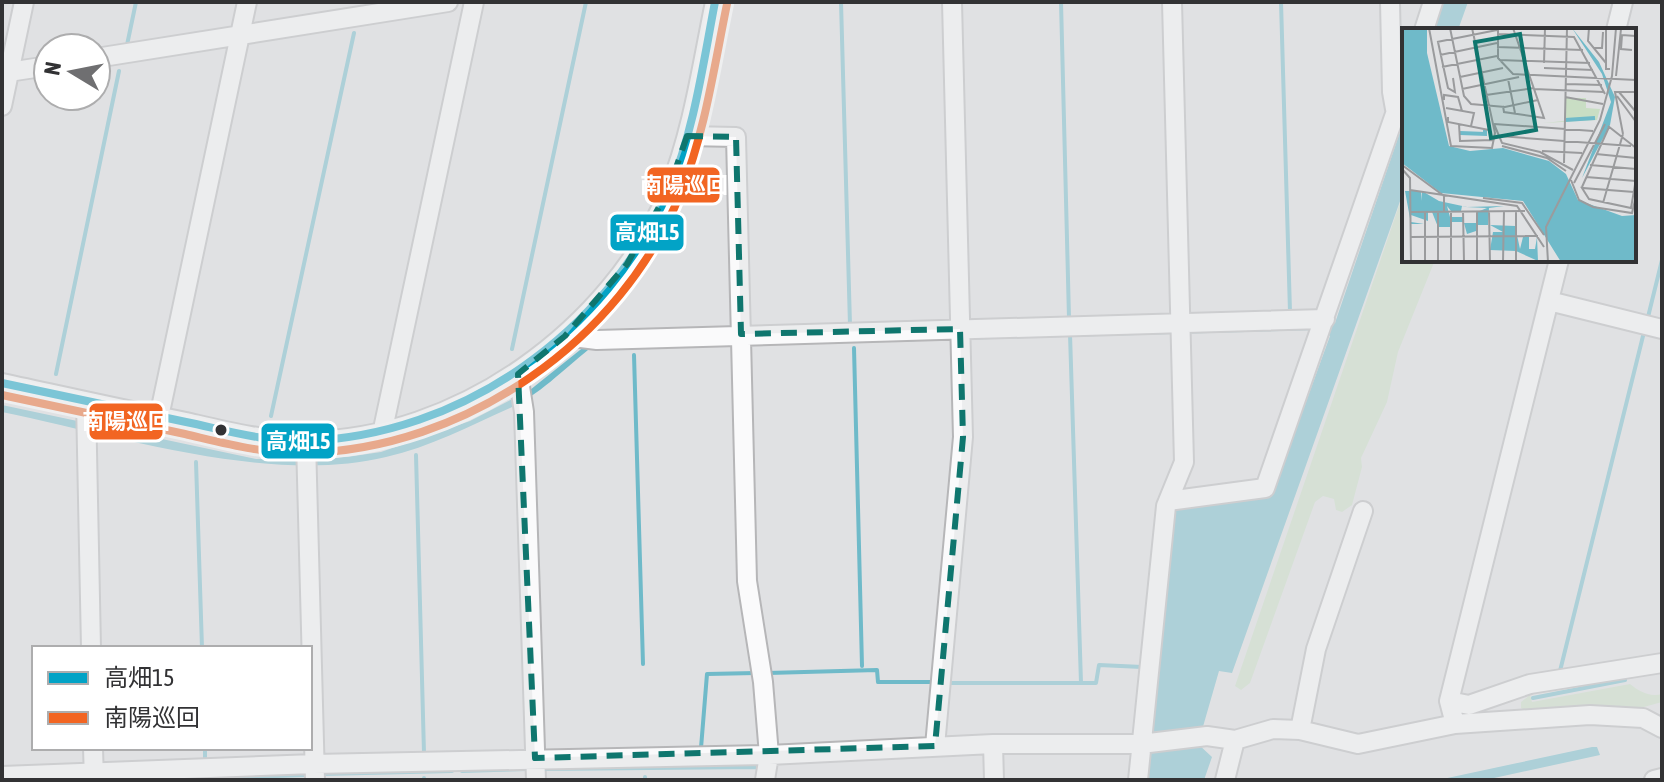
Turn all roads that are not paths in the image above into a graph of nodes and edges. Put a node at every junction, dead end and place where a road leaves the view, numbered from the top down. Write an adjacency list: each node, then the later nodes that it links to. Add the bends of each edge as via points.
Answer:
1 (24, 2): 16 (street)
2 (247, 2): 13 (street)
3 (448, 2): 13 (street)
4 (474, 2): 33 (street)
5 (715, 2): 20 (street)
6 (952, 2): 26 (street)
7 (1172, 2): 25 (street)
8 (1390, 2): 19 (street)
9 (1433, 2): 11 (street)
10 (1623, 2): 12 (street)
11 (1425, 28)
12 (1616, 28)
13 (240, 35): 14 (street); 32 (street)
14 (112, 55)
15 (32, 68): 16 (street)
16 (6, 72): 18 (street)
17 (1402, 94): 19 (street)
18 (2, 106)
19 (1396, 111): 23 (street)
20 (687, 136): 27 (street, via 651,228); 28 (street, via 736,137)
21 (1559, 262): 22 (street)
22 (1549, 301): 24 (street); 41 (street)
23 (1322, 327): 25 (street); 35 (street, via 1265,488)
24 (1662, 329)
25 (1181, 331): 26 (street); 35 (street, via 1184,462)
26 (960, 335): 28 (street); 50 (street, via 963,437)
27 (565, 336): 28 (street); 30 (street)
28 (741, 341): 52 (street, via 747,581)
29 (2, 383): 31 (street)
30 (521, 389): 33 (street); 53 (street)
31 (86, 401): 32 (street); 37 (street)
32 (159, 417): 34 (street, via 260,438)
33 (383, 429): 34 (street)
34 (306, 456): 38 (street)
35 (1168, 501): 49 (street)
36 (1363, 511): 46 (street, via 1316,649)
37 (91, 646)
38 (311, 646)
39 (1661, 661): 41 (street, via 1530,684 1469,705)
40 (312, 693): 54 (street)
41 (1449, 701): 44 (street)
42 (1662, 707): 43 (street)
43 (1643, 718): 44 (street, via 1561,716); 45 (street)
44 (1455, 724): 46 (street, via 1358,744)
45 (1662, 728)
46 (1300, 730): 47 (street, via 1273,729)
47 (1235, 740): 49 (street, via 1207,736); 62 (street)
48 (993, 744): 49 (street); 50 (street); 60 (street)
49 (1141, 744): 61 (street)
50 (935, 746): 52 (street)
51 (93, 750): 56 (street)
52 (769, 755): 53 (street); 59 (street)
53 (535, 758): 54 (street); 58 (street)
54 (314, 772): 56 (street)
55 (2, 776): 56 (street)
56 (94, 776)
57 (1662, 778): 63 (street)
58 (536, 780)
59 (765, 780)
60 (994, 780)
61 (1138, 780)
62 (1225, 780)
63 (1654, 780)

